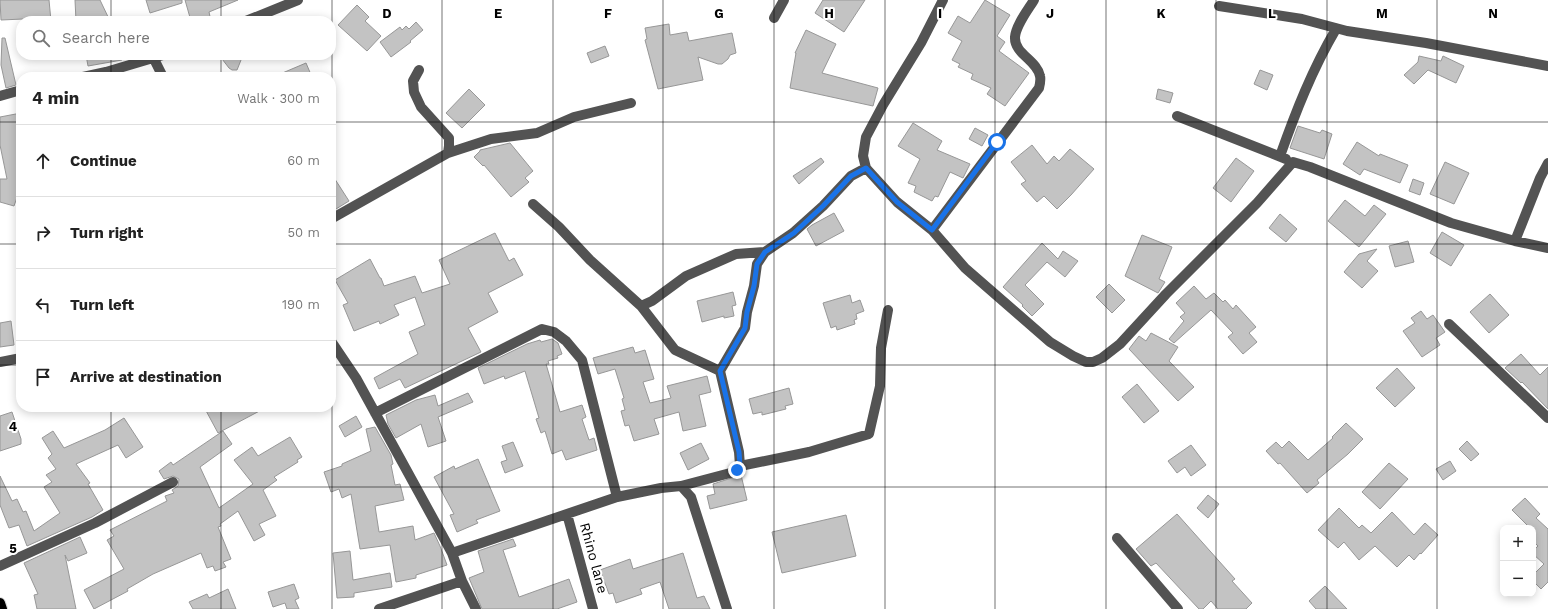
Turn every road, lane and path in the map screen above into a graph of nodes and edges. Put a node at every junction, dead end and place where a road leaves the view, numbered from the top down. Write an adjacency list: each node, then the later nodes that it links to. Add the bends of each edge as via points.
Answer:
1 (298, 0): 6 (street)
2 (784, 0): 7 (street)
3 (943, 0): 23 (street, via 866,137)
4 (1034, 0): 26 (street, via 1015,37 1021,53 1036,66 1040,77 1039,88)
5 (1219, 6): 8 (street, via 1302,19)
6 (258, 16)
7 (774, 18)
8 (1336, 29): 11 (street); 20 (street, via 1298,105)
9 (148, 60): 13 (street)
10 (160, 60): 14 (street)
11 (1548, 66)
12 (420, 70): 19 (street, via 413,81 414,92 421,107 449,138)
13 (102, 72)
14 (162, 72)
15 (16, 91): 16 (street)
16 (0, 96)
17 (631, 103): 19 (street, via 574,117 537,133 491,139)
18 (1177, 116): 20 (street)
19 (448, 153): 25 (street)
20 (1280, 156): 21 (street)
21 (1293, 162): 26 (street, via 1262,198 1120,344 1093,362 1086,362 1073,356 1050,342 965,268); 27 (street, via 1451,223)
22 (1548, 163): 27 (street)
23 (866, 168): 26 (street, via 897,202); 29 (street, via 851,176 794,233)
24 (533, 204): 30 (street)
25 (336, 216)
26 (932, 230)
27 (1515, 241): 28 (street)
28 (1548, 248)
29 (765, 252): 30 (street, via 736,254 686,276); 36 (street, via 757,264 745,328)
30 (641, 306): 36 (street, via 675,350)
31 (888, 310): 39 (street, via 881,348 880,386 869,434 809,452)
32 (1449, 324): 38 (street)
33 (336, 348): 37 (street)
34 (16, 359): 35 (street)
35 (0, 362)
36 (720, 371): 39 (street)
37 (375, 413): 42 (street, via 542,329 554,332 566,341 582,360); 45 (street)
38 (1548, 418)
39 (740, 466): 41 (street, via 734,472)
40 (173, 482): 46 (street, via 95,523)
41 (681, 486): 42 (street); 54 (street, via 691,497)
42 (617, 496): 43 (street)
43 (567, 514): 45 (street); 53 (street, Rhino lane)
44 (1117, 538): 55 (street)
45 (452, 553): 47 (street)
46 (0, 566)
47 (462, 581): 49 (street); 52 (street)
48 (0, 604): 50 (main road)
49 (391, 607): 51 (street)
50 (2, 609)
51 (380, 609)
52 (476, 609)
53 (593, 609)
54 (727, 609)
55 (1178, 609)

